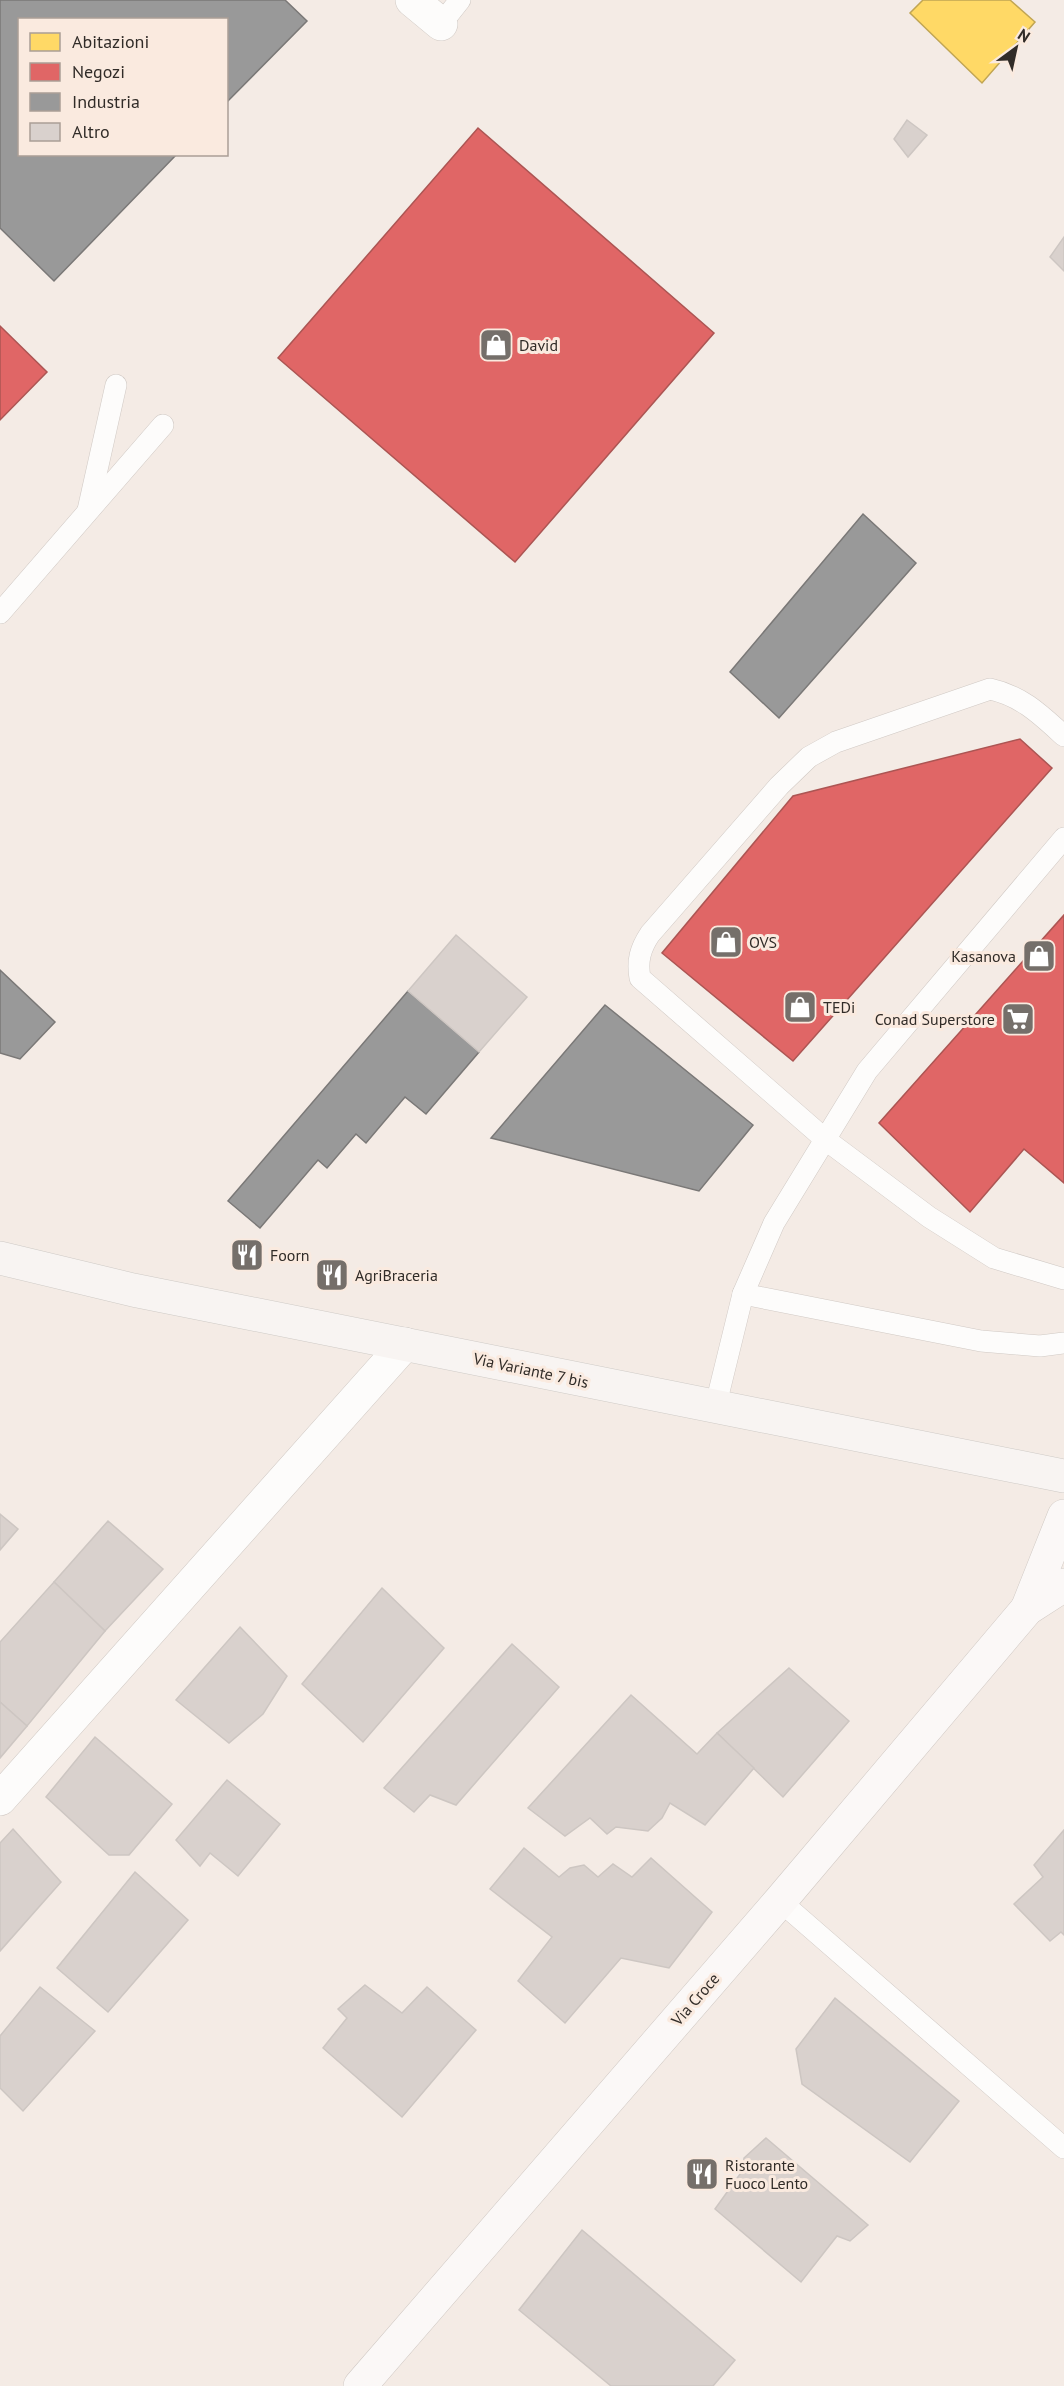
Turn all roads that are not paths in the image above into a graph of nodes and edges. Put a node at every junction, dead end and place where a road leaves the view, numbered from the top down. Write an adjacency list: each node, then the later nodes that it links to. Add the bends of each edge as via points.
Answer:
1 (412, 0): 2 (street)
2 (450, 12)
3 (116, 385): 5 (lane)
4 (163, 425): 5 (lane)
5 (87, 513): 6 (lane)
6 (0, 613)
7 (1064, 736): 9 (lane, via 1033,707 990,689 836,742 809,757 779,786 642,946 637,963 640,978)
8 (1064, 838): 9 (lane, via 867,1071)
9 (826, 1140): 11 (lane, via 929,1217 994,1258); 12 (lane, via 774,1223)
10 (0, 1258): 14 (main road, Via Variante 7 bis, via 133,1290)
11 (1064, 1279)
12 (743, 1294): 13 (lane, via 981,1341 1040,1346); 15 (lane)
13 (1064, 1343)
14 (405, 1344): 15 (main road, Via Variante 7 bis); 20 (street)
15 (715, 1408): 16 (main road, Via Variante 7 bis)
16 (1064, 1476)
17 (1064, 1516): 19 (street, Via Croce)
18 (1063, 1586): 19 (street, Via Croce)
19 (1027, 1609): 21 (street, Via Croce)
20 (0, 1799)
21 (780, 1901): 22 (lane); 23 (street, Via Croce)
22 (1064, 2148)
23 (360, 2386)

